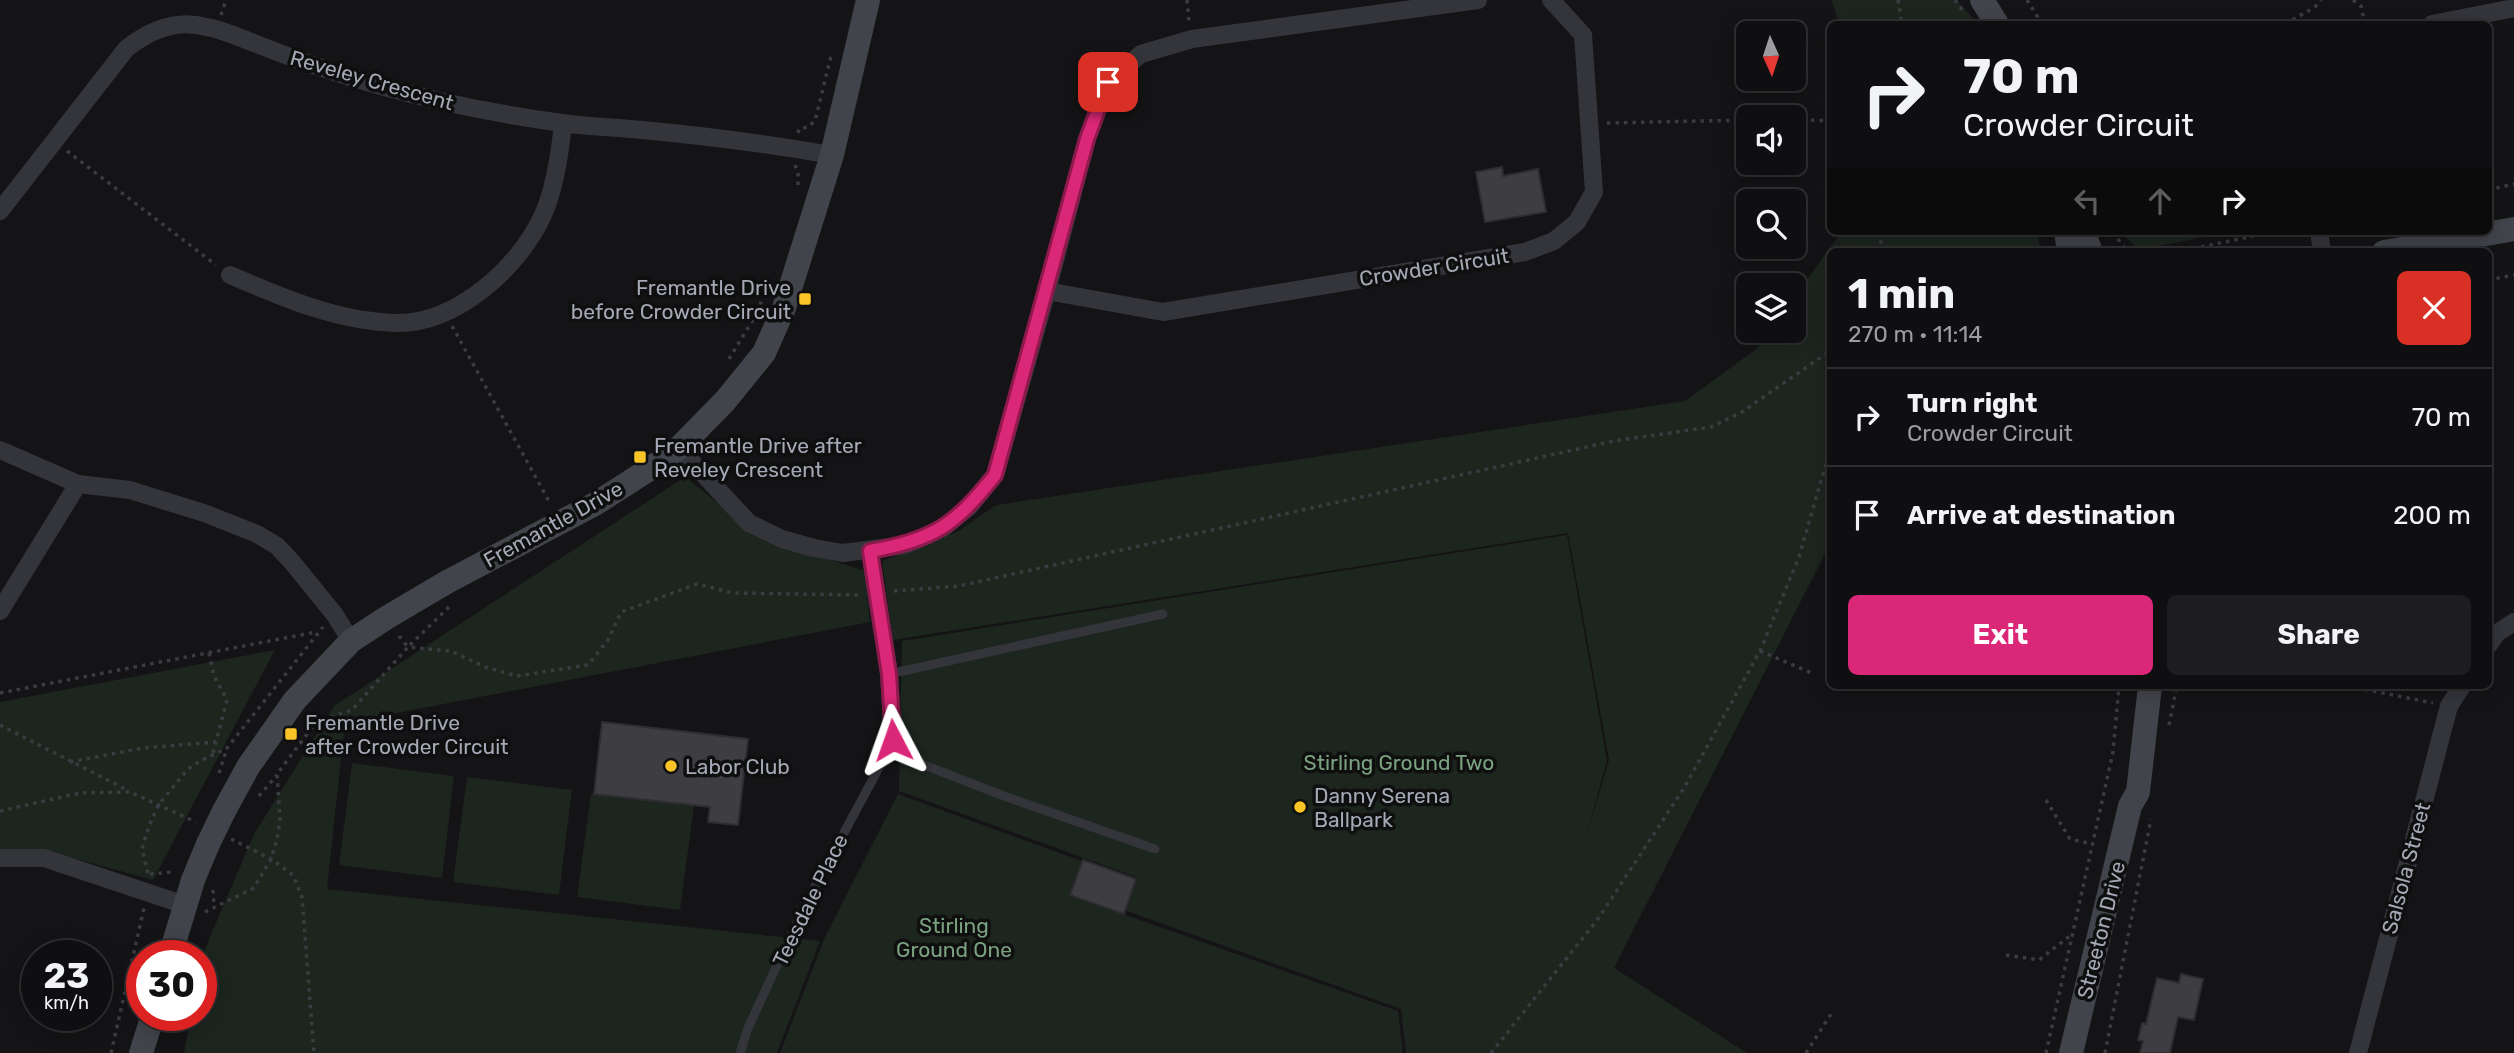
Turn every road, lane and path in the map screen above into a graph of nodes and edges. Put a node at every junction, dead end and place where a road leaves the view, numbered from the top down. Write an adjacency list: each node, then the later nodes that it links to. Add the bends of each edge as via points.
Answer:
1 (868, 0): 24 (street, Fremantle Drive)
2 (1478, 0): 39 (street, via 1192,39 1141,54 1108,82 1087,139)
3 (1551, 0): 21 (street, Crowder Circuit, via 1583,35)
4 (1898, 0): 10 (path)
5 (1982, 0): 11 (street)
6 (2027, 0): 12 (path)
7 (2321, 0): 13 (path)
8 (2353, 0): 14 (path, via 2361,6)
9 (2514, 8): 15 (street)
10 (1902, 21)
11 (1995, 21)
12 (2040, 21)
13 (2290, 21)
14 (2364, 21)
15 (2447, 21)
16 (832, 54): 23 (path, via 815,121 799,128)
17 (1806, 119): 19 (path)
18 (1736, 120): 21 (path)
19 (1827, 120)
20 (564, 123): 22 (street, Reveley Crescent, via 430,100 302,62 217,28 185,24 146,34 126,50); 23 (street, Reveley Crescent); 40 (street, via 543,216 518,255 479,294)
21 (1591, 124): 39 (street, Crowder Circuit, via 1594,192 1577,222 1554,241 1525,252 1163,312)
22 (54, 141): 28 (street, Reveley Crescent); 35 (path)
23 (793, 148): 24 (street, Reveley Crescent); 27 (path, via 789,158 798,174)
24 (832, 155): 43 (street, Fremantle Drive, via 784,308 764,352)
25 (2514, 184): 26 (path)
26 (2492, 189)
27 (797, 192)
28 (0, 211)
29 (2514, 229): 30 (street)
30 (2492, 233)
31 (2259, 235): 33 (path)
32 (2480, 235): 34 (street)
33 (2195, 248)
34 (2407, 248)
35 (230, 275): 40 (street, via 301,306 358,318 400,323)
36 (2514, 275): 38 (path)
37 (770, 276): 42 (path, via 758,312)
38 (2492, 279)
39 (1047, 291): 48 (street, via 995,475 969,507 943,528 905,545)
40 (445, 313): 47 (path, via 551,505)
41 (1827, 353): 49 (path, via 1742,412 1712,427 1615,441 959,586)
42 (728, 361)
43 (679, 448): 48 (street, via 750,523 814,548); 54 (street, Fremantle Drive, via 594,503 447,582)
44 (0, 450): 46 (street)
45 (1827, 460): 55 (path, via 1799,556)
46 (78, 484): 50 (street); 54 (street, via 130,490 257,534 292,562)
47 (561, 500)
48 (870, 551): 49 (street, Teesdale Place)
49 (876, 593): 57 (street, Teesdale Place); 81 (path, via 733,593 697,584 621,612 608,640 588,665 517,676 451,651 408,648 352,710 317,721 277,774 278,840 254,888)
50 (0, 611)
51 (1163, 614): 57 (lane)
52 (2514, 622): 53 (street)
53 (2492, 634)
54 (351, 641): 81 (street, Fremantle Drive, bridge, via 295,700 248,767 208,844)
55 (1760, 651): 58 (path); 90 (path, via 1684,789 1598,919)
56 (209, 653): 65 (path); 69 (path, via 227,701); 71 (path, via 318,632 227,748)
57 (889, 674): 70 (street, Teesdale Place, via 893,740)
58 (1814, 674)
59 (2119, 689): 76 (path, via 2112,752)
60 (2136, 689): 75 (street, Streeton Drive, via 2127,791)
61 (2150, 689): 75 (street, Streeton Drive, via 2138,792)
62 (2175, 689): 68 (path)
63 (2363, 689): 66 (path)
64 (2460, 689): 66 (street, Salsola Street)
65 (0, 694)
66 (2449, 706): 95 (street, Salsola Street)
67 (0, 725): 72 (path)
68 (2169, 727)
69 (216, 743): 71 (path); 72 (path, via 143,748)
70 (888, 751): 77 (lane); 89 (lane, Teesdale Place, via 804,907)
71 (212, 755): 80 (path, via 188,769 159,804 142,849)
72 (70, 762): 73 (path)
73 (130, 792)
74 (2046, 800): 76 (path, via 2070,839)
75 (2141, 807): 93 (street, Streeton Drive); 94 (path)
76 (2092, 844): 82 (path)
77 (1155, 849)
78 (0, 858): 80 (street, via 44,858)
79 (174, 872): 80 (path)
80 (148, 883): 81 (street); 87 (path)
81 (194, 909): 83 (street, Fremantle Drive)
82 (2072, 934): 84 (path, via 2039,960); 92 (path)
83 (178, 940)
84 (2006, 955)
85 (1831, 1014): 91 (path)
86 (148, 1031): 88 (street)
87 (111, 1053)
88 (141, 1053)
89 (740, 1053)
90 (1491, 1053)
91 (1806, 1053)
92 (2046, 1053)
93 (2071, 1053)
94 (2105, 1053)
95 (2358, 1053)

